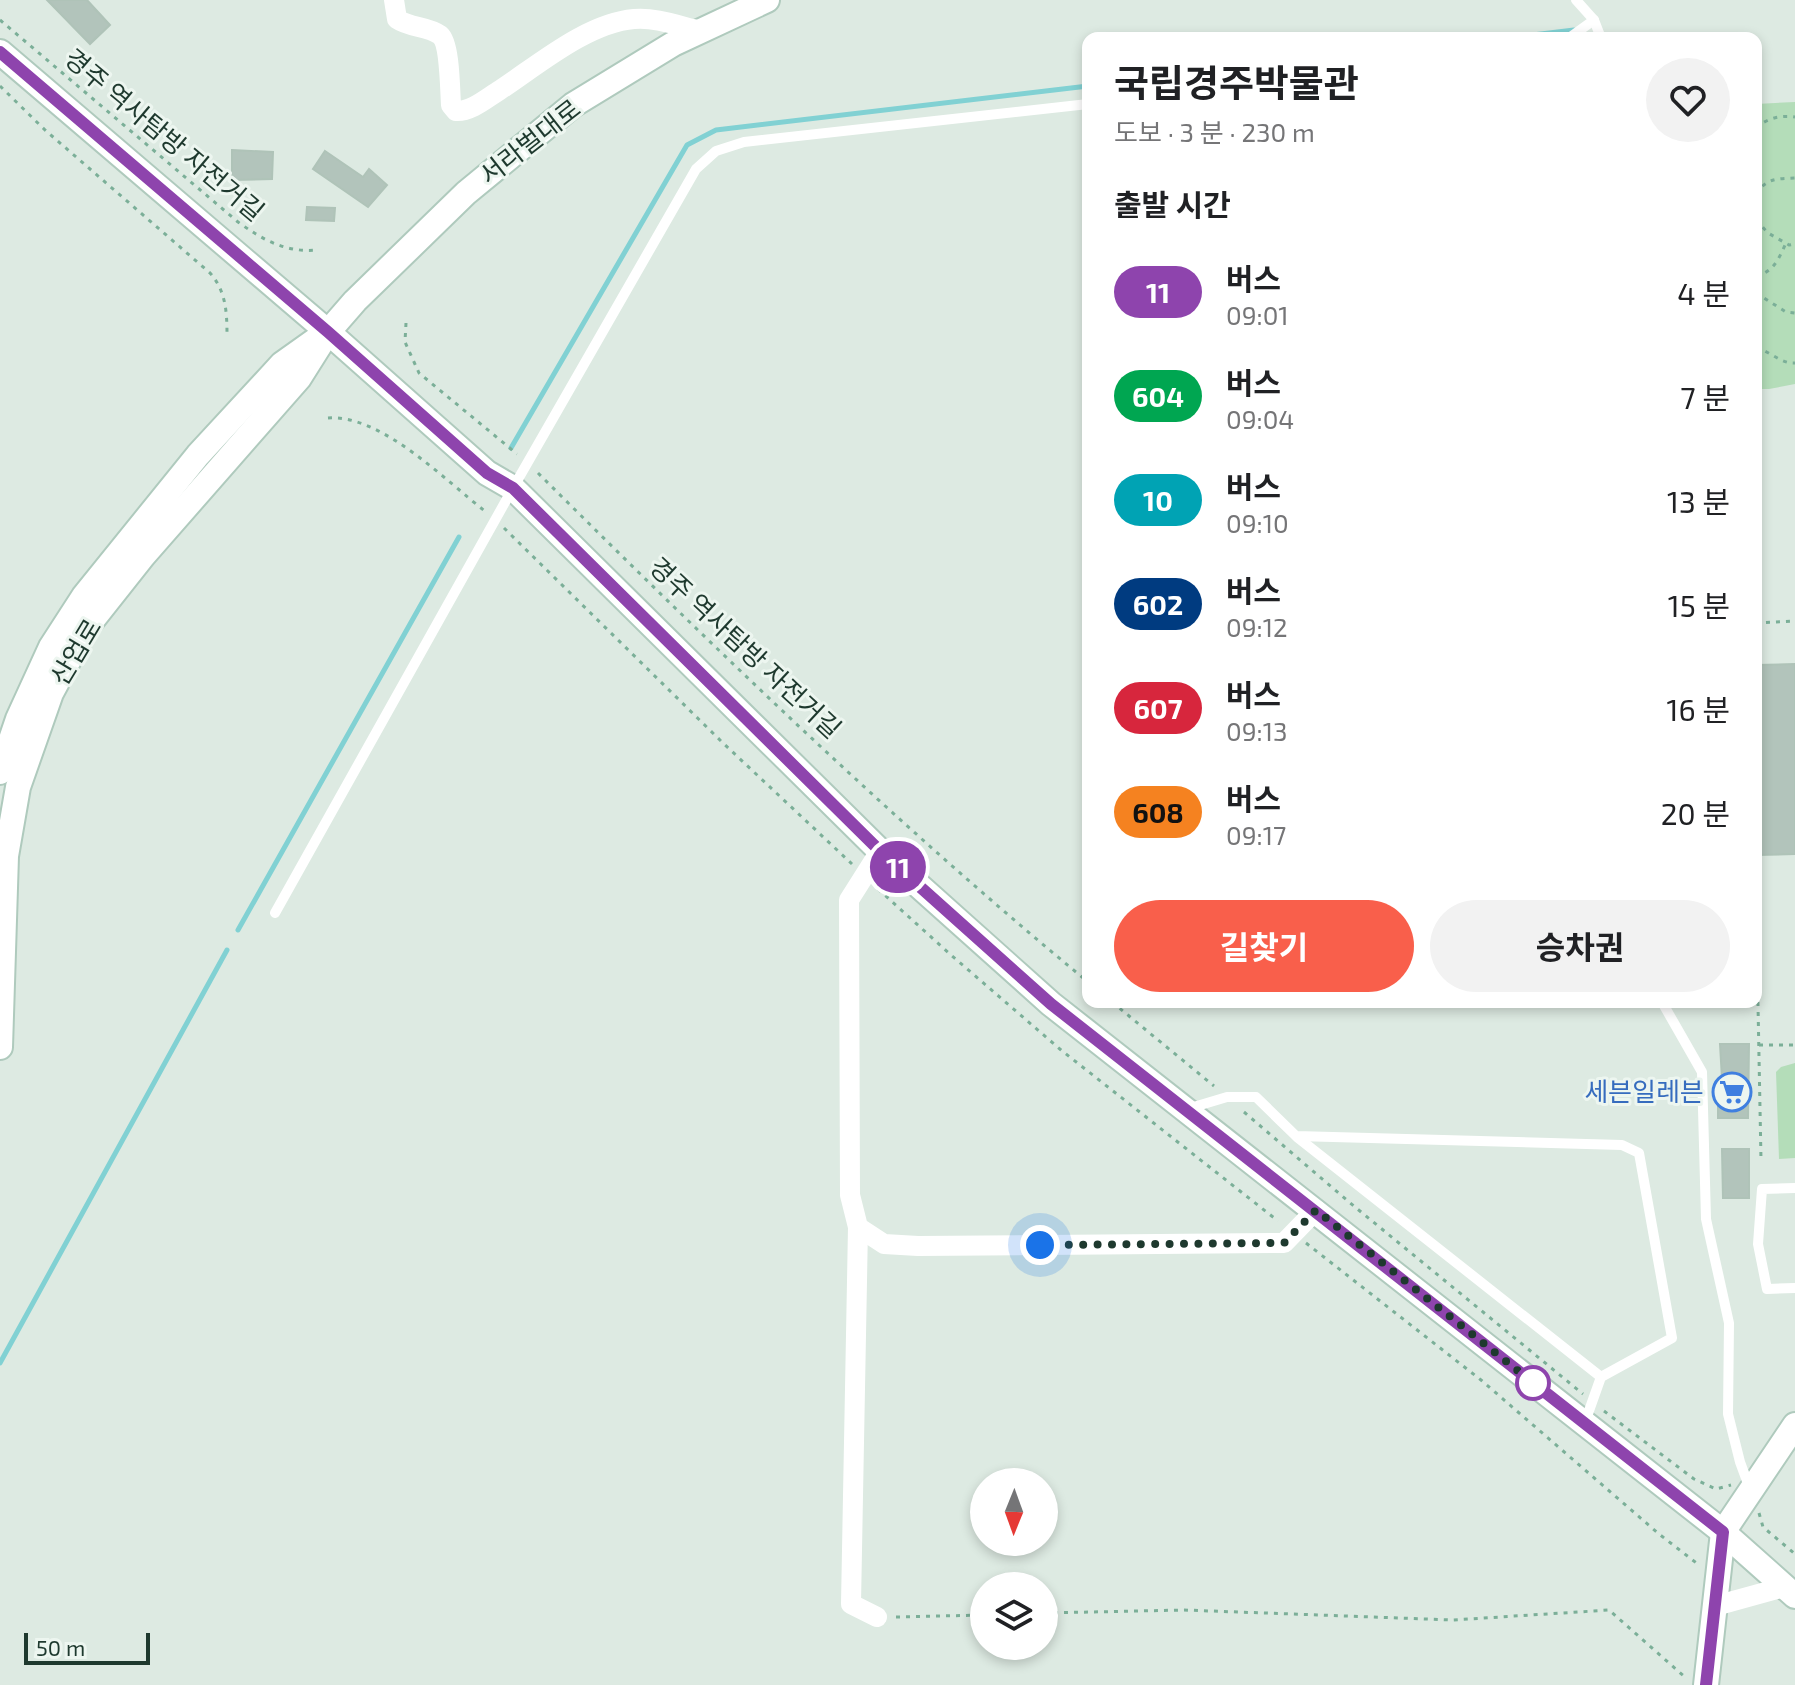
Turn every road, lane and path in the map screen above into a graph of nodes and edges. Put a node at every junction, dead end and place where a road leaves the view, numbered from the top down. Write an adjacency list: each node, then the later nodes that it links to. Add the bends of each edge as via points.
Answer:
1 (394, 0): 6 (street, via 397,19 439,35 446,43 451,105 456,111 497,92 567,45 617,23 656,20)
2 (767, 0): 6 (street, 서라벌대로)
3 (1576, 0): 5 (lane)
4 (0, 20): 19 (path, 경주 역사탐방 자전거길, via 238,222 281,247)
5 (1594, 20): 7 (lane); 8 (lane)
6 (701, 31): 24 (street, 서라벌대로, via 573,105 466,193)
7 (1577, 32)
8 (1599, 32)
9 (0, 52): 24 (street)
10 (0, 86): 25 (path, via 210,273 227,308)
11 (1082, 105): 28 (lane, via 860,127 744,142 716,151 696,169)
12 (1795, 117): 13 (path, via 1784,115)
13 (1762, 124)
14 (1795, 178): 15 (path)
15 (1762, 185)
16 (1762, 228): 17 (path)
17 (1786, 243): 18 (path); 20 (path, via 1776,265)
18 (1795, 244)
19 (318, 250)
20 (1762, 274)
21 (1762, 297): 22 (path)
22 (1795, 313)
23 (406, 323): 28 (path, 경주 역사탐방 자전거길, via 405,342 419,373)
24 (328, 332): 29 (street, via 487,473); 32 (street, 산업로, via 261,386 188,466 84,596 51,647); 40 (street, 산업로, via 299,378 86,628 51,693 18,787 6,856)
25 (227, 336)
26 (1762, 349): 27 (path)
27 (1795, 363)
28 (527, 463): 29 (lane); 35 (path, 경주 역사탐방 자전거길, via 706,640)
29 (513, 488): 33 (street); 34 (lane)
30 (1795, 621): 31 (path)
31 (1762, 623)
32 (0, 772)
33 (880, 851): 41 (street, via 1051,1004); 46 (street, via 849,900 850,1195)
34 (275, 913)
35 (1082, 977)
36 (1665, 1008): 51 (lane, via 1702,1072 1703,1191 1729,1323 1728,1414 1747,1481)
37 (1758, 1008): 38 (path)
38 (1759, 1045): 39 (path); 43 (path)
39 (1795, 1045)
40 (0, 1047)
41 (1186, 1110): 42 (lane, via 1227,1097 1256,1097); 45 (street)
42 (1296, 1136): 48 (lane); 48 (lane, via 1622,1145 1639,1153 1672,1338)
43 (1761, 1160)
44 (1795, 1188): 47 (lane, via 1762,1189 1758,1244 1767,1289)
45 (1316, 1210): 46 (street, via 1284,1243 918,1246 884,1244); 49 (street)
46 (858, 1227): 59 (street, via 851,1604)
47 (1795, 1288)
48 (1601, 1377): 49 (lane)
49 (1585, 1424): 53 (street)
50 (1795, 1425): 51 (street)
51 (1756, 1486): 53 (street)
52 (1759, 1513): 54 (path, via 1763,1527)
53 (1723, 1532): 55 (street); 56 (street)
54 (1795, 1554)
55 (1785, 1583): 56 (street)
56 (1715, 1606): 61 (street)
57 (1058, 1613): 60 (path, via 1198,1610 1453,1620 1609,1610)
58 (970, 1615): 59 (path)
59 (877, 1617)
60 (1694, 1685)
61 (1706, 1685)

